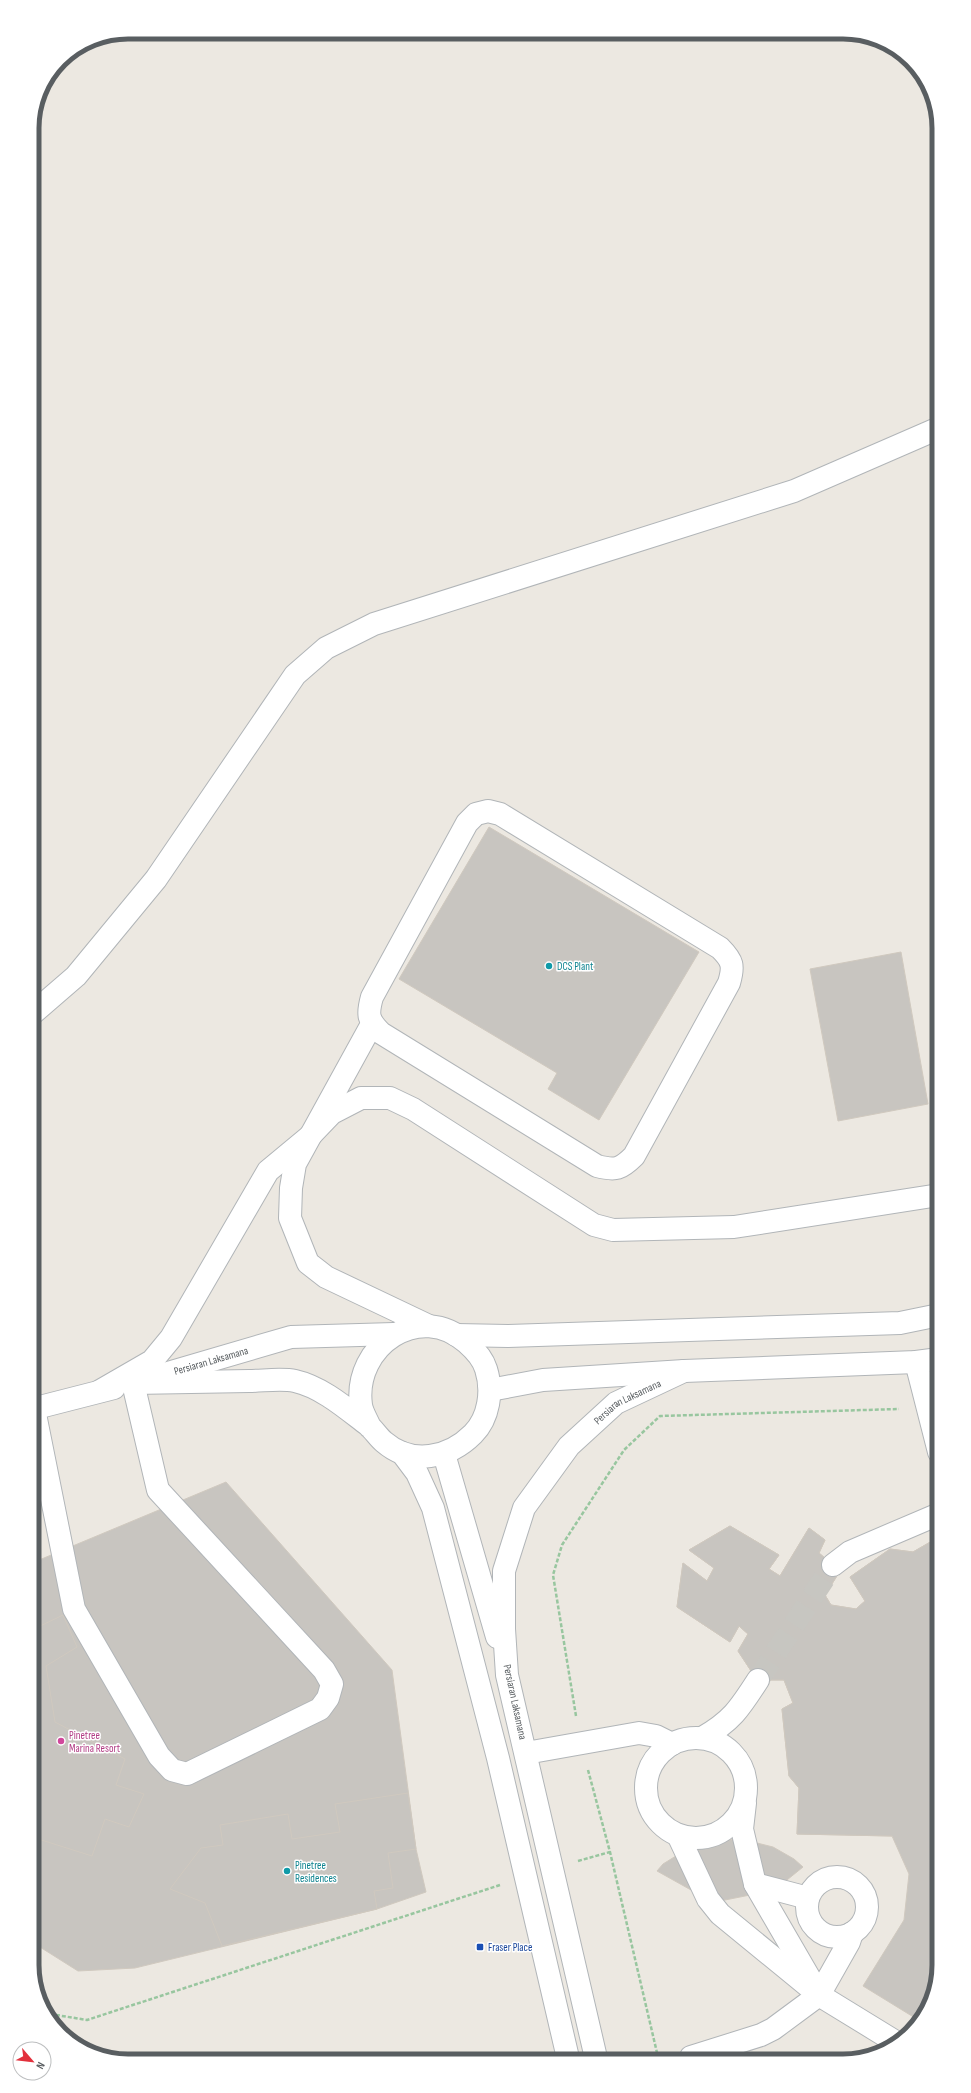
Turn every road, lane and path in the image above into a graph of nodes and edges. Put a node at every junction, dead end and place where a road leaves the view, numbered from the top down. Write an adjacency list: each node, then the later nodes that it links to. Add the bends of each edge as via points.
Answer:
1 (932, 431): 2 (street, via 794,491 374,624 326,648 295,675 156,879 76,976)
2 (39, 1008)
3 (372, 1024): 3 (street, via 381,1033 598,1166 611,1170 624,1166 634,1156 729,983 733,970 730,957 720,948 500,814 488,811 476,814 467,823 379,983 368,1010); 4 (street)
4 (309, 1137): 5 (street, via 332,1113 361,1098 390,1098 594,1225 613,1230 734,1227); 7 (street, via 296,1164 291,1188 290,1218 308,1263 326,1277); 15 (street, via 268,1171 171,1338 152,1361)
5 (932, 1196)
6 (932, 1316): 9 (street, via 900,1323 508,1336)
7 (429, 1326): 8 (street, via 411,1328); 9 (street)
8 (394, 1334): 13 (street, Persiaran Laksamana, via 291,1337); 19 (street, via 377,1348 366,1365 360,1386 362,1407)
9 (456, 1335): 14 (street, via 475,1350 486,1368)
10 (932, 1360): 11 (street, Persiaran Laksamana)
11 (916, 1362): 12 (street, Persiaran Laksamana); 17 (street)
12 (684, 1371): 14 (street, Persiaran Laksamana, via 543,1380); 25 (street, Persiaran Laksamana, via 616,1403 569,1446 524,1508 504,1571)
13 (133, 1383): 15 (street, Persiaran Laksamana); 19 (street, via 294,1380 324,1394); 20 (street, via 158,1490 324,1670 332,1684 328,1698 320,1709 187,1774 172,1770 159,1756 74,1609)
14 (490, 1390): 22 (street, via 487,1411 478,1429 462,1444)
15 (100, 1391): 16 (street, Persiaran Laksamana)
16 (39, 1407)
17 (928, 1408): 18 (street); 28 (path, via 660,1416 624,1450 562,1545 553,1575)
18 (932, 1424)
19 (370, 1427): 21 (street, via 384,1442)
20 (39, 1438)
21 (402, 1453): 22 (street, via 423,1457); 35 (street, via 417,1473 433,1508)
22 (444, 1454): 25 (street)
23 (932, 1517): 24 (street, via 850,1552)
24 (833, 1565)
25 (507, 1675): 30 (street, Persiaran Laksamana)
26 (758, 1680): 27 (street, via 733,1716 723,1726)
27 (702, 1738): 29 (street); 31 (street, via 717,1742 730,1750 745,1776)
28 (581, 1744): 29 (street, via 639,1733 656,1736); 30 (street); 33 (path)
29 (672, 1744): 32 (street, via 657,1756 646,1783 648,1802 655,1816 665,1828)
30 (526, 1754): 34 (street, Persiaran Laksamana)
31 (746, 1791): 32 (street, via 743,1807 735,1820 723,1830 709,1836 694,1838); 36 (street, via 742,1829)
32 (678, 1835): 39 (street, via 708,1899 720,1914)
33 (610, 1852): 34 (path); 44 (path)
34 (552, 1869): 43 (street, Persiaran Laksamana)
35 (526, 1876): 40 (path, via 87,2020); 42 (street)
36 (755, 1884): 37 (street); 39 (street)
37 (808, 1898): 38 (street, via 810,1918 815,1927 832,1936); 38 (street, via 820,1882 828,1878 838,1876 856,1883 867,1899 867,1908 865,1918)
38 (852, 1933): 39 (street)
39 (820, 1995): 41 (street); 45 (street, via 773,2029)
40 (54, 2015)
41 (891, 2039)
42 (567, 2054)
43 (595, 2054)
44 (657, 2054)
45 (700, 2054)

